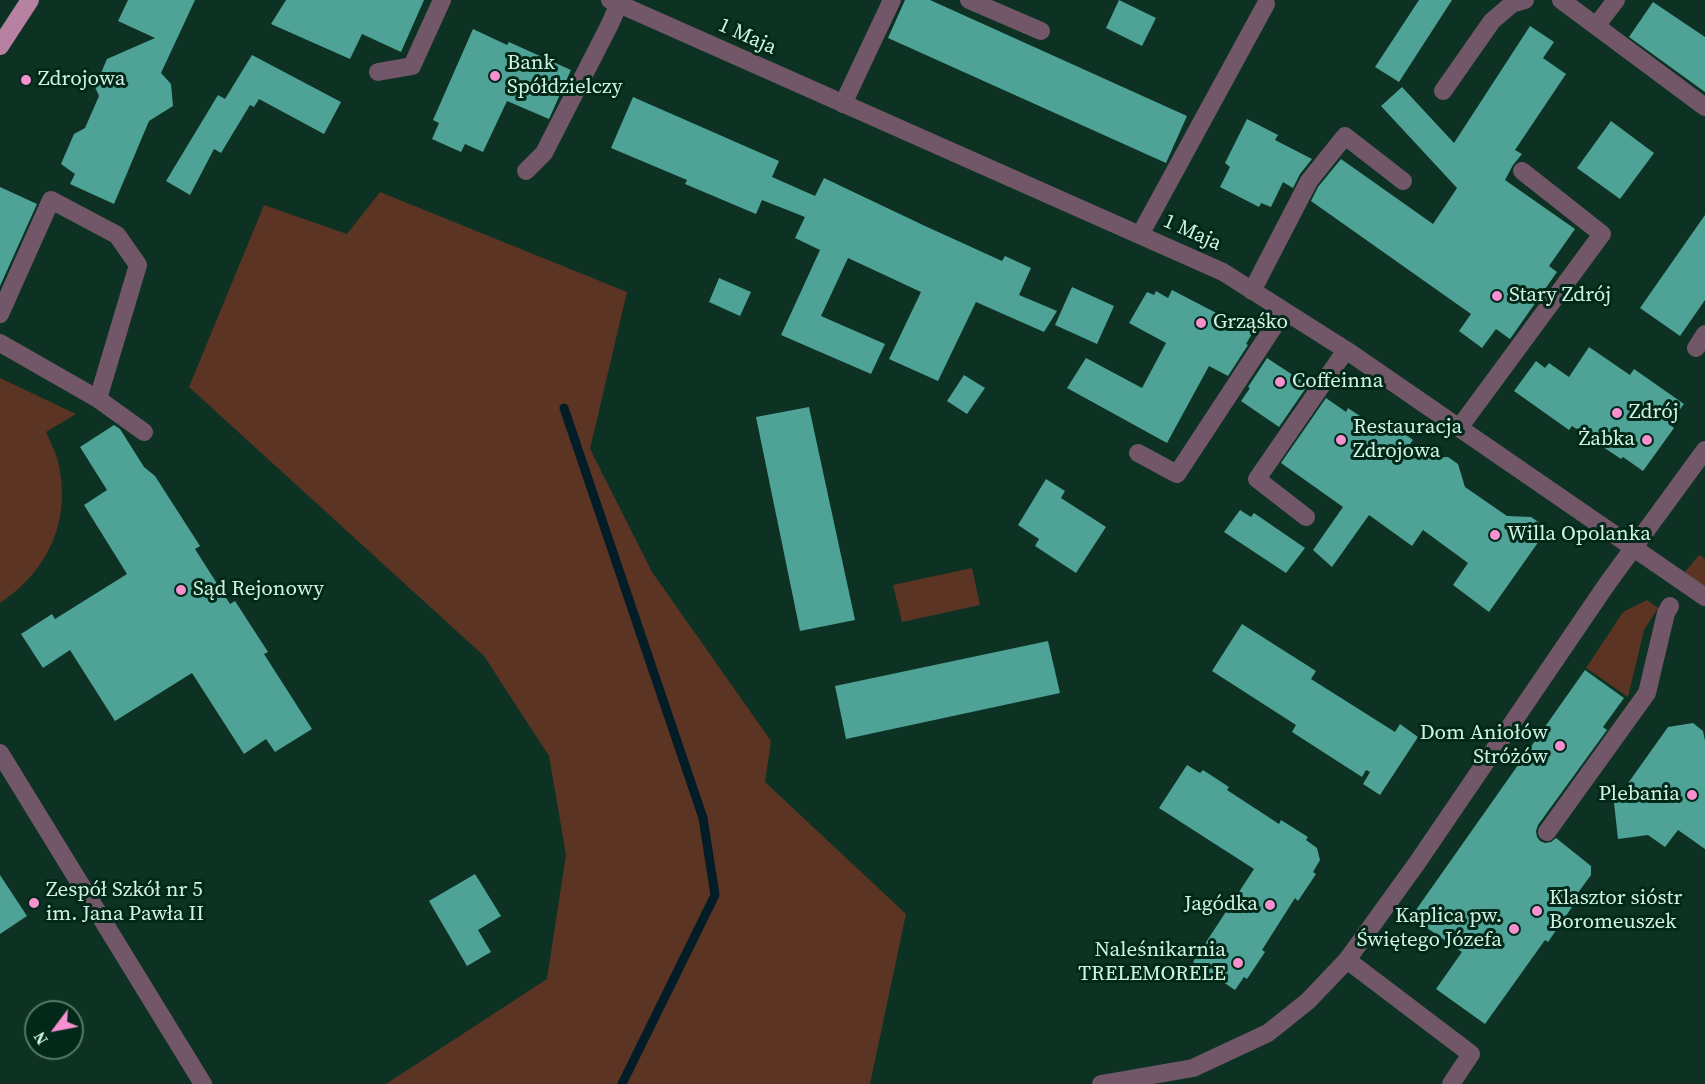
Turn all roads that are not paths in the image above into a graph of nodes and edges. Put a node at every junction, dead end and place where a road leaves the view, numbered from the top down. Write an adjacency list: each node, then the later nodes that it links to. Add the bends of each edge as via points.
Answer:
1 (442, 0): 13 (street, via 412,66)
2 (892, 0): 15 (street)
3 (969, 0): 11 (street)
4 (1525, 0): 14 (street, via 1512,4 1492,21)
5 (1561, 0): 10 (street)
6 (1616, 0): 10 (street)
7 (615, 2): 15 (street, 1 Maja); 17 (street, via 609,26 544,153)
8 (27, 3): 12 (main road)
9 (1266, 4): 20 (street)
10 (1596, 26): 16 (street)
11 (1041, 31)
12 (0, 46)
13 (378, 72)
14 (1443, 91)
15 (843, 104): 20 (street, 1 Maja)
16 (1705, 108)
17 (526, 171)
18 (1522, 171): 27 (street, via 1602,234)
19 (1403, 181): 21 (street, via 1345,136 1309,181)
20 (1140, 235): 21 (street, 1 Maja, via 1223,272)
21 (1252, 291): 22 (street, 1 Maja)
22 (1284, 310): 25 (street, 1 Maja); 30 (street, via 1177,474)
23 (0, 314): 26 (street, via 51,200 117,235 138,265)
24 (0, 343): 26 (street)
25 (1346, 350): 27 (street, 1 Maja); 31 (street, via 1257,479)
26 (98, 399): 28 (street)
27 (1459, 428): 32 (street, 1 Maja)
28 (144, 432)
29 (1705, 450): 32 (street)
30 (1138, 453)
31 (1306, 517)
32 (1633, 549): 33 (street, 1 Maja); 37 (street)
33 (1705, 597)
34 (1670, 606): 36 (street, via 1647,693)
35 (0, 753): 38 (street)
36 (1546, 832)
37 (1347, 960): 39 (street, via 1308,1001 1268,1033 1193,1068); 40 (street, via 1471,1054)
38 (203, 1084)
39 (1101, 1084)
40 (1451, 1084)

